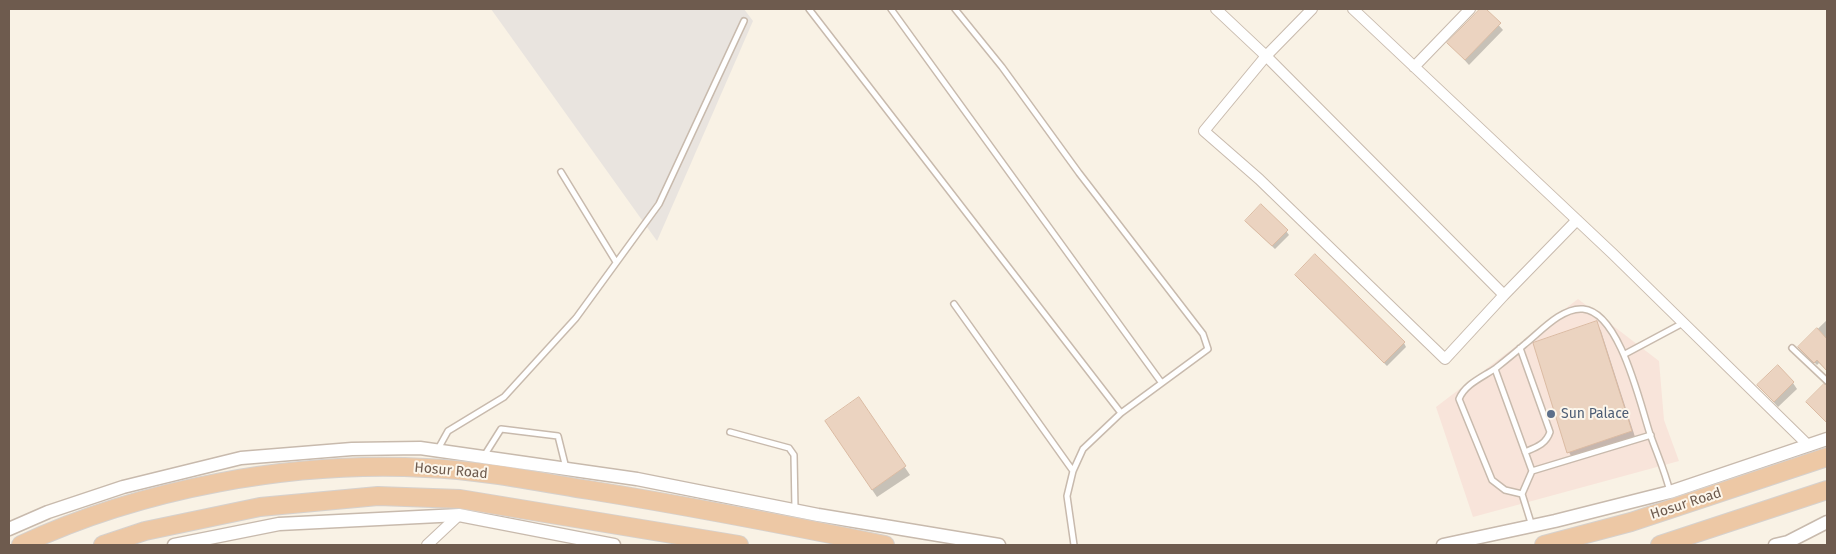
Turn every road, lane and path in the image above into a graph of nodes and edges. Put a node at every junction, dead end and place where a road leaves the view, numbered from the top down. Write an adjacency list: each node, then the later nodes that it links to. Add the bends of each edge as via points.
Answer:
1 (809, 9): 23 (lane)
2 (891, 9): 22 (lane)
3 (955, 9): 22 (lane, via 1203,334 1208,350)
4 (1216, 9): 9 (street)
5 (1312, 9): 9 (street)
6 (1353, 9): 10 (street)
7 (1470, 9): 10 (street)
8 (744, 21): 13 (lane, via 659,204)
9 (1266, 56): 14 (street); 14 (street, via 1204,131 1259,179 1444,359)
10 (1414, 67): 12 (street)
11 (561, 172): 13 (lane)
12 (1577, 220): 14 (street); 16 (street)
13 (616, 262): 28 (lane, via 576,318 504,397 448,431)
14 (1504, 295)
15 (954, 304): 33 (lane)
16 (1684, 323): 19 (lane); 27 (street)
17 (1520, 348): 19 (lane, via 1570,310 1581,309 1593,311); 20 (lane); 29 (lane, via 1550,432 1540,446)
18 (1792, 348): 21 (lane)
19 (1625, 354): 25 (lane)
20 (1495, 369): 29 (lane); 37 (lane, via 1471,384 1459,399 1492,480 1505,490)
21 (1827, 381)
22 (1161, 382): 23 (lane)
23 (1121, 413): 33 (lane, via 1083,449)
24 (730, 432): 38 (lane, via 789,448 794,456)
25 (1651, 435): 34 (lane); 36 (lane)
26 (1827, 439): 27 (street)
27 (1809, 446): 36 (street)
28 (438, 449): 30 (street); 42 (street, via 352,449 241,458 123,487)
29 (1525, 452): 34 (lane)
30 (484, 456): 32 (street); 32 (lane, via 501,429 558,436)
31 (1827, 457): 53 (highway, Hosur Road, via 1631,522)
32 (566, 468): 38 (street)
33 (1073, 471): 51 (lane, via 1067,496)
34 (1532, 471): 37 (lane)
35 (1827, 490): 54 (highway)
36 (1670, 492): 41 (street)
37 (1522, 494): 41 (lane)
38 (795, 510): 50 (street)
39 (459, 516): 45 (street, via 279,524); 46 (street); 47 (street)
40 (1827, 522): 55 (street, via 1788,542)
41 (1532, 526): 52 (street)
42 (9, 529)
43 (21, 545): 49 (highway, Hosur Road, via 95,515 191,489 266,476 350,467 427,468 503,476 714,511)
44 (102, 545): 48 (highway, Hosur Road, via 145,531 260,507 378,496 469,501)
45 (174, 545)
46 (427, 545)
47 (614, 545)
48 (739, 545)
49 (885, 545)
50 (999, 545)
51 (1074, 545)
52 (1443, 545)
53 (1544, 545)
54 (1660, 545)
55 (1775, 545)

